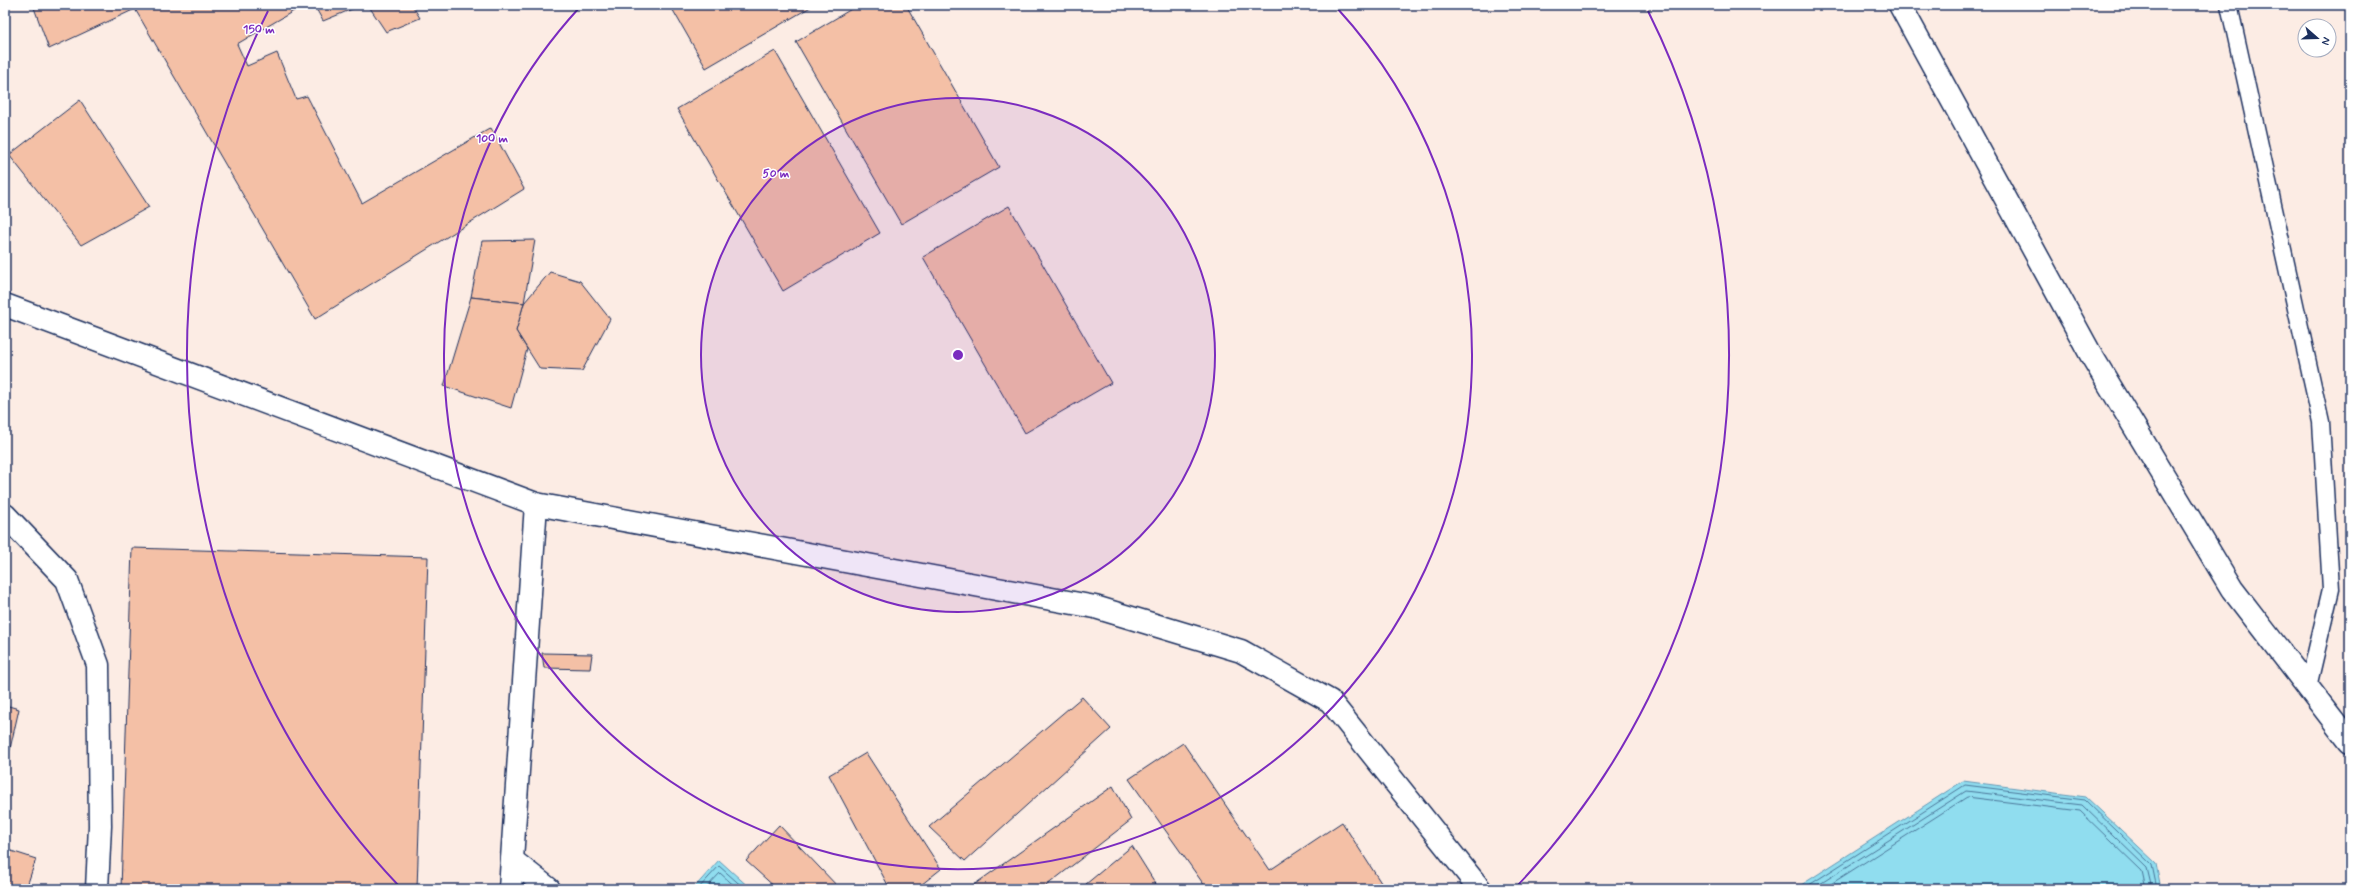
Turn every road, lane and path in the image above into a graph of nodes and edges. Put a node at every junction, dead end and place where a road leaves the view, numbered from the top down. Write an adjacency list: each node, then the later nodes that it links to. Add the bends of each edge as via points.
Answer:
1 (1900, 5): 6 (street, via 2090,353 2232,589)
2 (2229, 5): 6 (lane, via 2320,422 2331,589)
3 (5, 305): 4 (street)
4 (536, 504): 8 (street); 12 (street, via 1095,607 1241,651 1330,701)
5 (5, 515): 9 (street, via 67,580 98,665 100,826)
6 (2308, 687): 7 (street)
7 (2350, 742)
8 (512, 860): 10 (street); 11 (street)
9 (97, 889)
10 (510, 889)
11 (549, 889)
12 (1480, 889)

